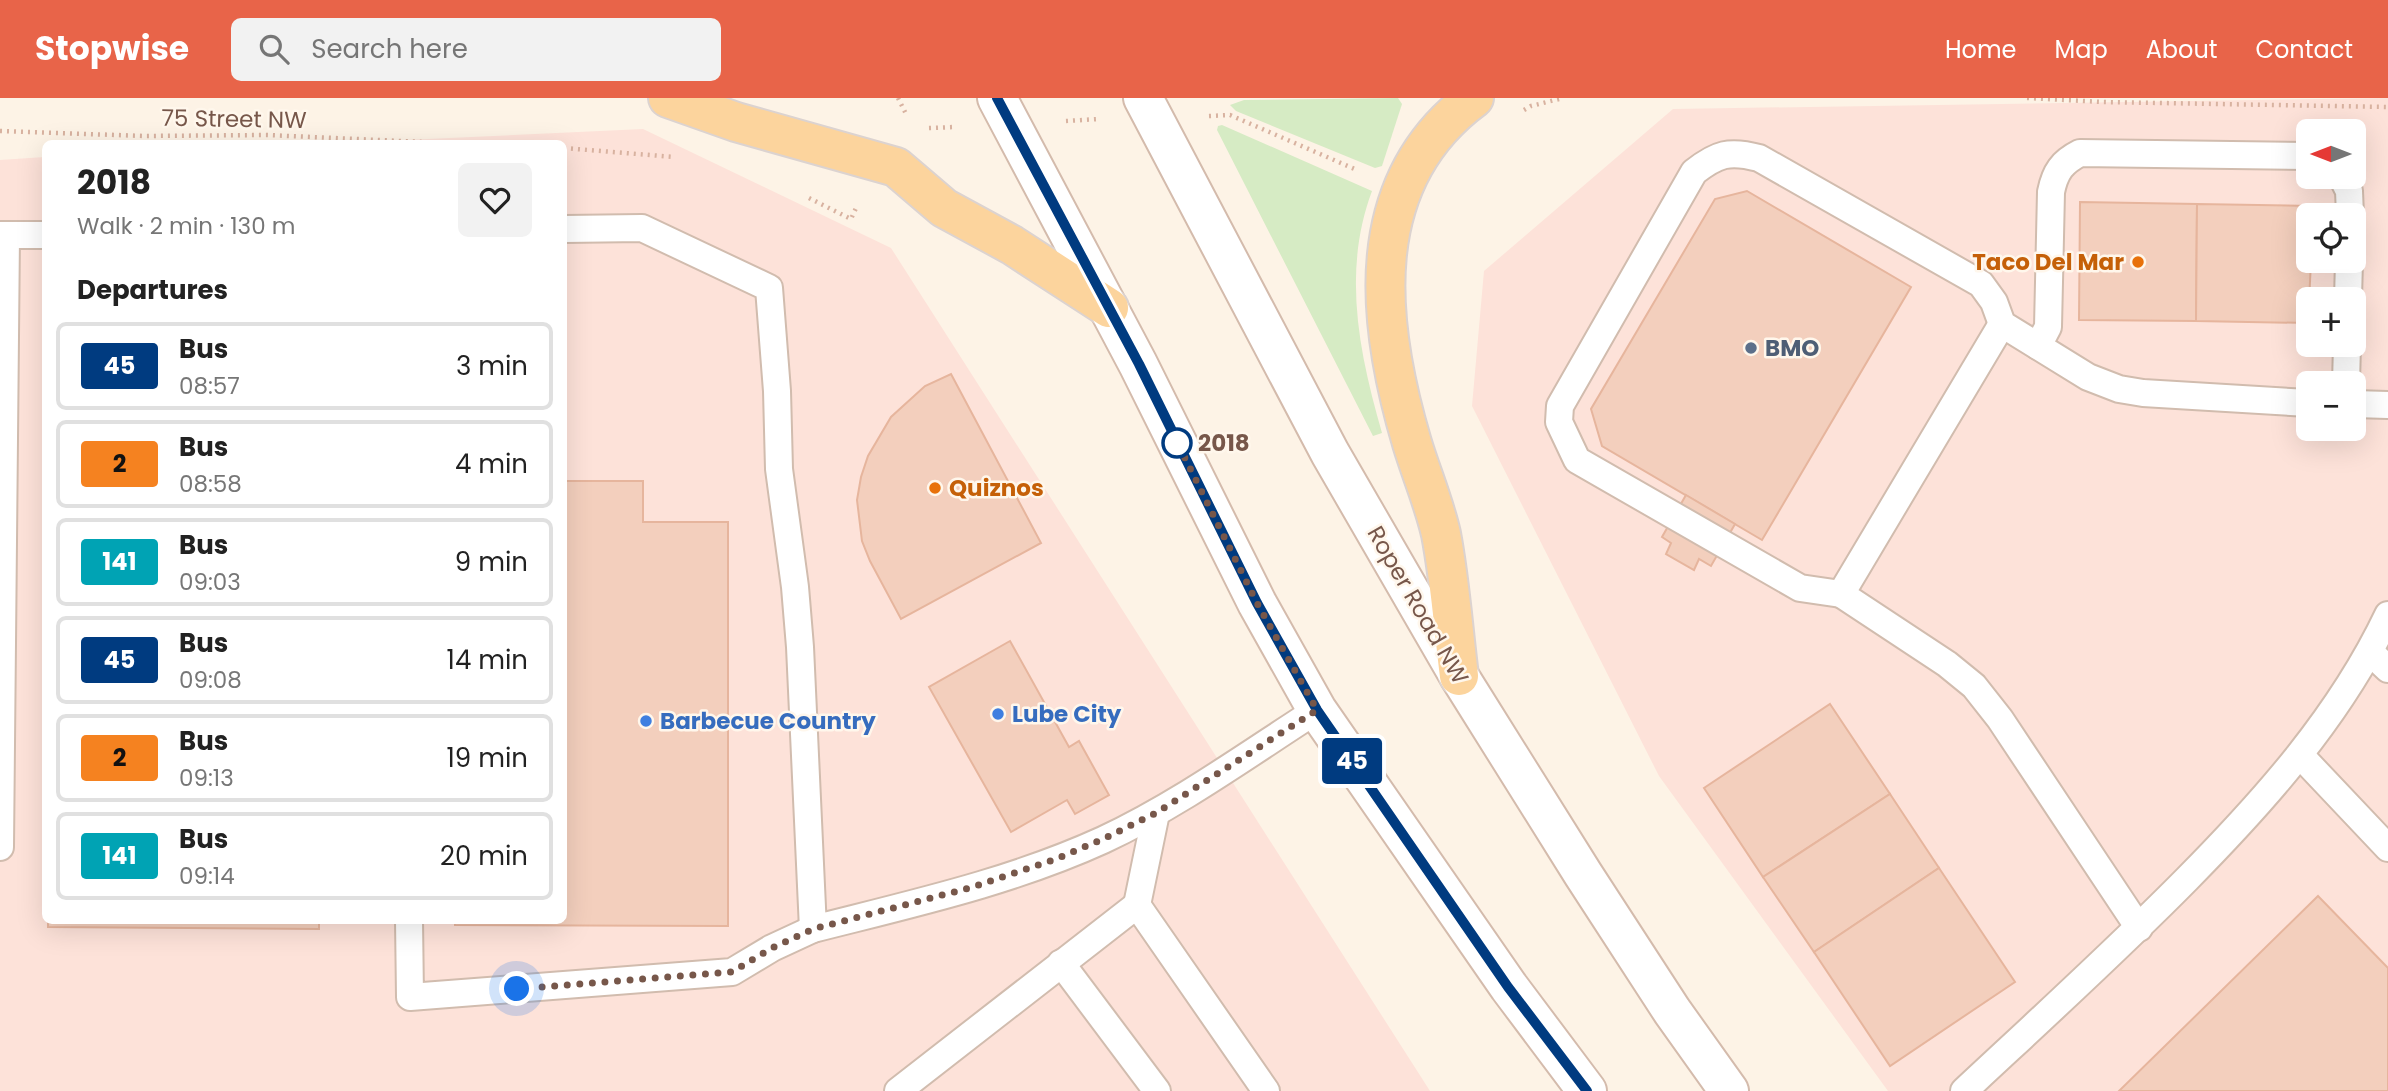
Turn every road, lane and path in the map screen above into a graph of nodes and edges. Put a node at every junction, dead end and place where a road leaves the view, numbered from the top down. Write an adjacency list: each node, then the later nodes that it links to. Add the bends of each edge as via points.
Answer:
1 (668, 98): 15 (main road, via 896,167 944,208 1012,245)
2 (1474, 98): 24 (main road, via 1438,130 1401,190 1387,240 1384,278 1396,381 1440,533)
3 (2027, 98): 5 (path)
4 (1148, 107): 6 (path); 11 (path, via 1230,115); 24 (main road, Roper Road NW, via 1330,453)
5 (2388, 107)
6 (1004, 111): 7 (path); 15 (main road)
7 (928, 128)
8 (0, 131): 9 (path, 75 Street NW)
9 (379, 140)
10 (2296, 156): 17 (lane, via 2080,153 2070,158 2060,166 2051,192 2048,327)
11 (1367, 175)
12 (567, 229): 33 (lane, via 642,229 769,288 779,470 800,647)
13 (3, 235): 14 (lane); 28 (lane)
14 (42, 235)
15 (1109, 308): 25 (main road, via 1257,603)
16 (2002, 324): 17 (lane); 21 (lane); 21 (lane, via 1981,284 1759,158 1725,153 1694,172 1560,406 1559,422 1577,460 1800,588)
17 (2038, 346): 18 (lane, via 2088,377 2119,389)
18 (2296, 402)
19 (2366, 404): 20 (lane)
20 (2388, 405)
21 (1841, 594): 32 (lane, via 1974,686)
22 (2388, 615): 23 (lane)
23 (2379, 661): 26 (lane, via 2337,704)
24 (1459, 676): 39 (main road, Roper Road NW, via 1672,1011)
25 (1317, 710): 27 (lane); 38 (main road, via 1508,987)
26 (2300, 755): 29 (lane); 32 (lane, via 2253,811)
27 (1156, 813): 30 (lane); 33 (lane, via 1056,859 973,887)
28 (0, 847)
29 (2388, 848)
30 (1136, 905): 34 (lane); 37 (lane)
31 (409, 924): 33 (lane, via 410,997 732,972)
32 (2139, 928): 40 (lane)
33 (813, 929)
34 (1060, 962): 35 (lane); 36 (lane)
35 (898, 1091)
36 (1157, 1091)
37 (1266, 1091)
38 (1587, 1091)
39 (1729, 1091)
40 (1964, 1091)

